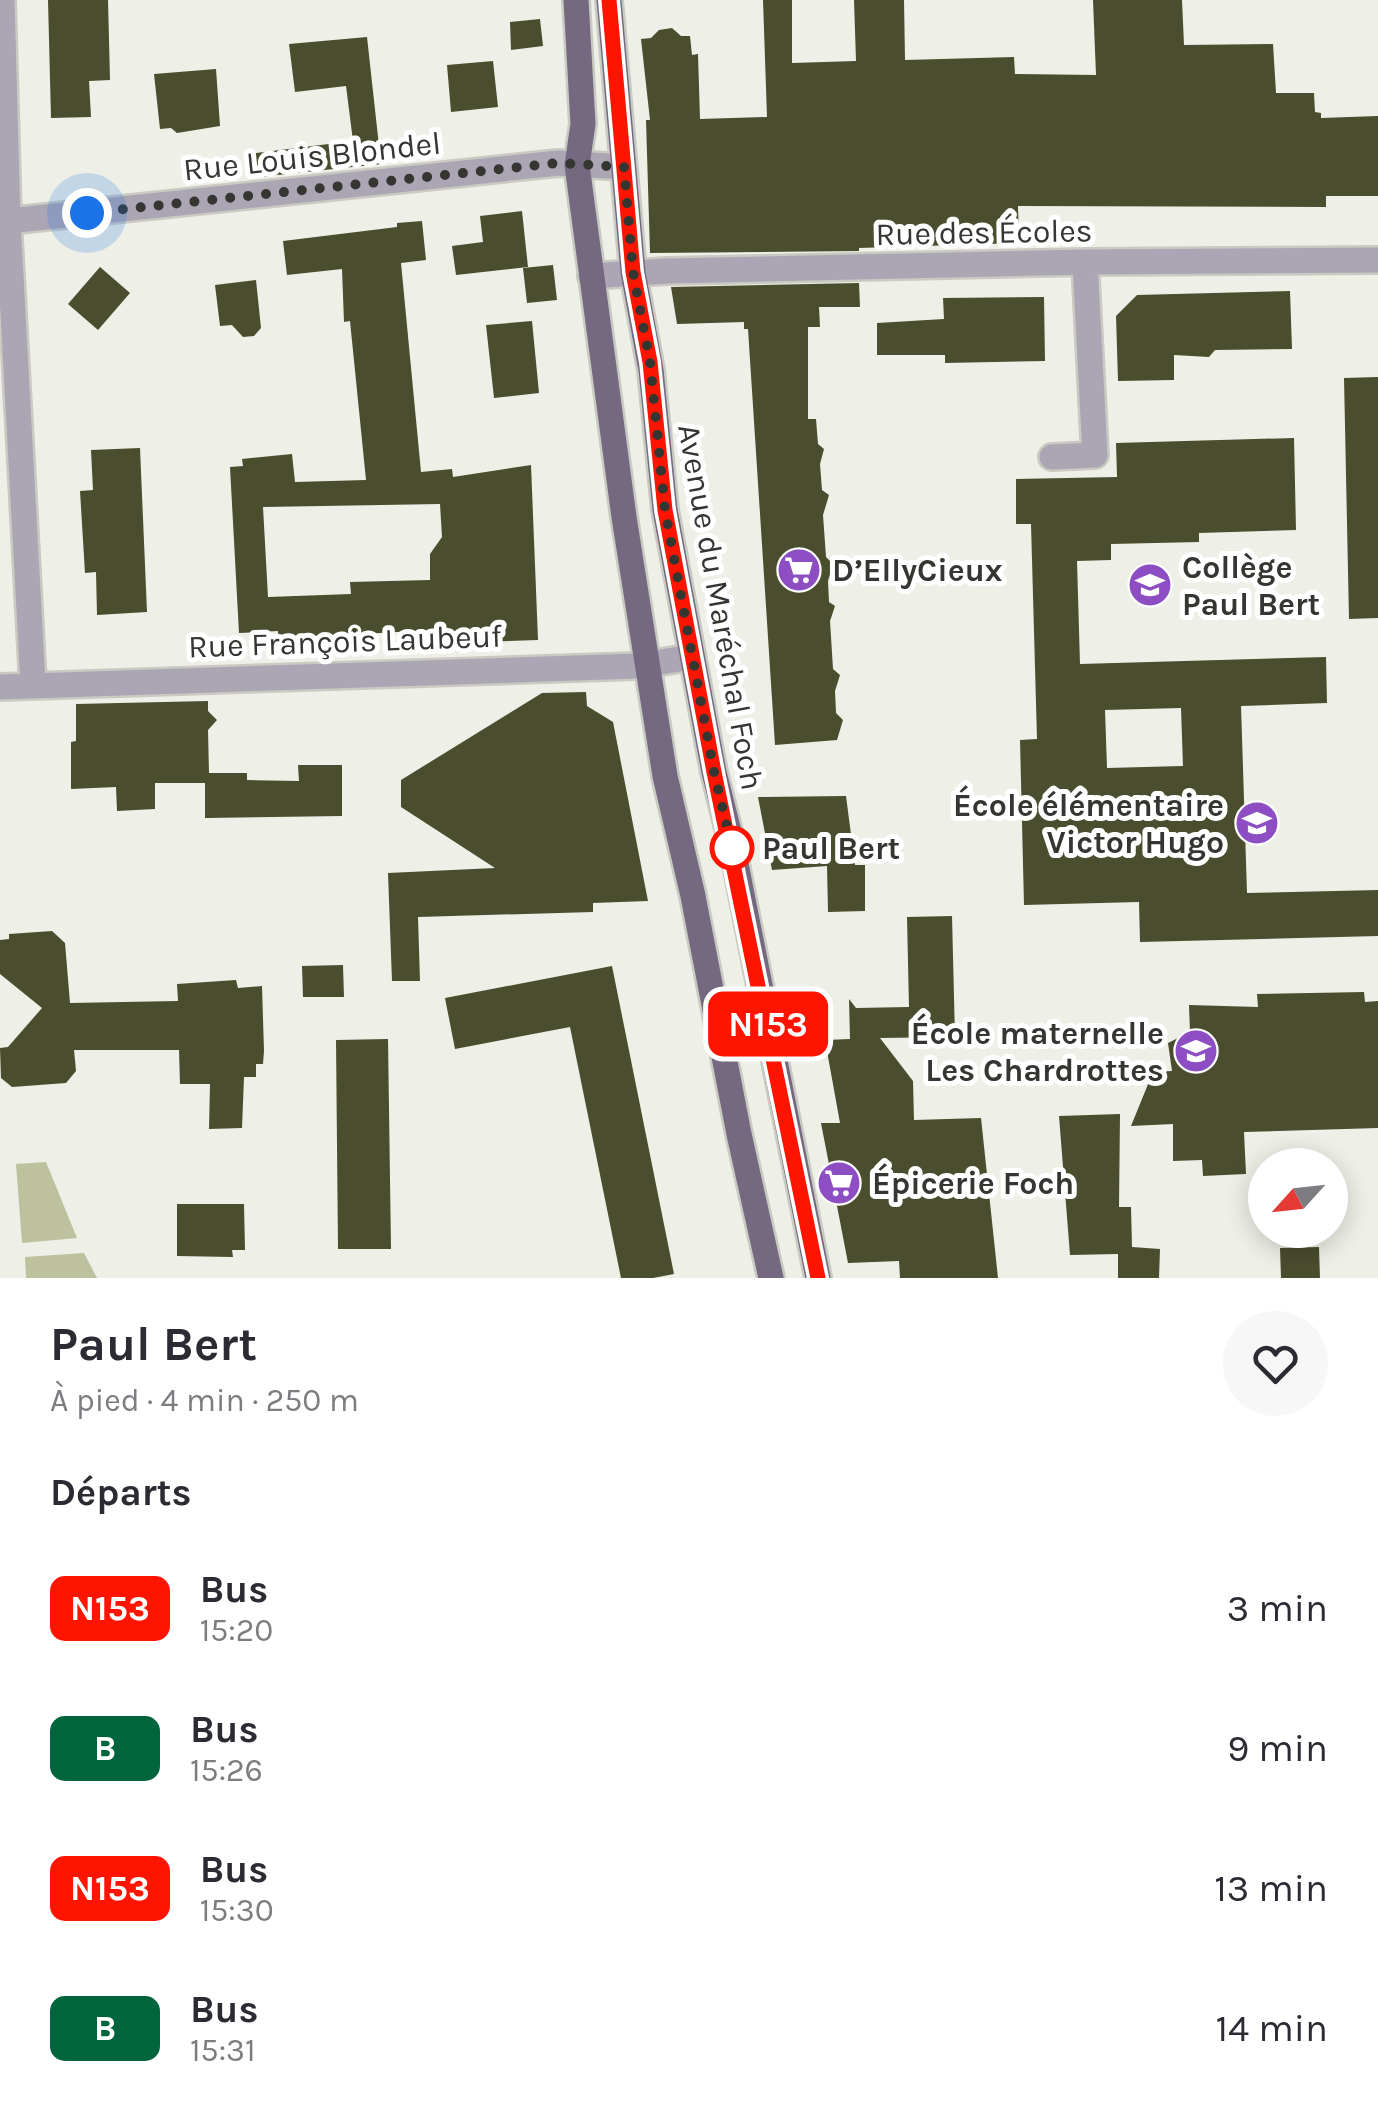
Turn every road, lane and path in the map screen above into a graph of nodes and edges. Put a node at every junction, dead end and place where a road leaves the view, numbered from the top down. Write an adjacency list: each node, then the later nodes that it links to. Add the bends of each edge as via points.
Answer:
1 (2, 0): 6 (street)
2 (576, 0): 4 (main road, via 582,124)
3 (609, 0): 5 (main road, Avenue du Maréchal Foch)
4 (577, 165): 5 (street, Rue Louis Blondel); 6 (street, Rue Louis Blondel); 10 (main road)
5 (624, 167): 9 (main road, Avenue du Maréchal Foch)
6 (8, 221): 14 (street)
7 (1378, 260): 8 (street, Rue des Écoles)
8 (1085, 262): 9 (street, Rue des Écoles); 11 (street, via 1095,455)
9 (633, 272): 10 (street, Rue des Écoles); 12 (main road, Avenue du Maréchal Foch)
10 (591, 276): 13 (main road)
11 (1052, 457)
12 (692, 657): 13 (street, Rue François Laubeuf); 17 (main road, Avenue du Maréchal Foch)
13 (646, 665): 14 (street, Rue François Laubeuf); 16 (main road)
14 (33, 684): 15 (street, Rue François Laubeuf)
15 (0, 688)
16 (770, 1278)
17 (818, 1278)

